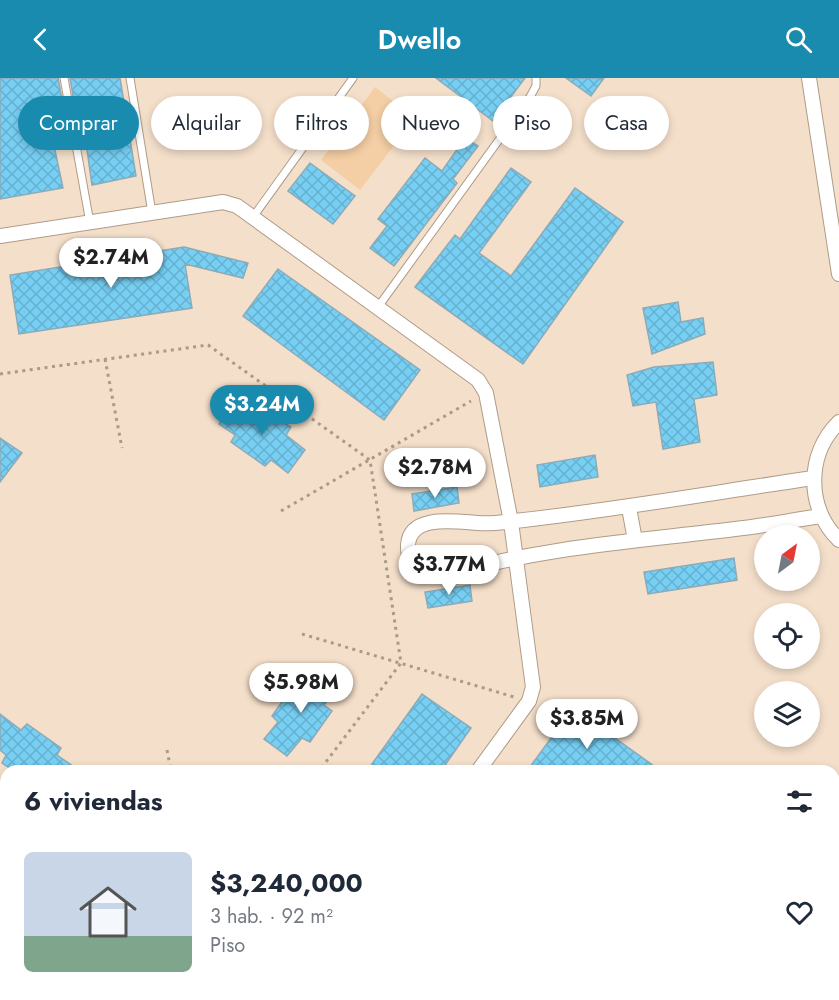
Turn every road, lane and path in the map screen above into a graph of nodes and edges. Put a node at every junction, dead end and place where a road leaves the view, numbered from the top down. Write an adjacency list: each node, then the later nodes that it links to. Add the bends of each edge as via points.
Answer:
1 (64, 78): 8 (lane)
2 (130, 78): 6 (lane)
3 (353, 78): 7 (lane)
4 (536, 78): 11 (lane, via 530,97)
5 (808, 78): 10 (street)
6 (152, 213): 7 (street, via 223,202); 8 (street)
7 (253, 217): 11 (street)
8 (90, 223): 9 (street)
9 (0, 236)
10 (839, 274)
11 (378, 308): 14 (street, via 478,380)
12 (105, 359): 13 (path); 16 (path); 17 (path, via 208,345)
13 (0, 374)
14 (486, 393): 17 (path); 22 (street)
15 (838, 422): 18 (street, via 825,440)
16 (122, 448)
17 (370, 460): 20 (path); 27 (path)
18 (813, 478): 19 (street); 21 (street)
19 (629, 508): 22 (street); 23 (street)
20 (281, 511)
21 (821, 516): 23 (street); 24 (street)
22 (511, 522): 25 (street); 25 (street, via 428,523 415,530 408,541 408,554 412,565 422,573 436,576)
23 (635, 540): 25 (street)
24 (839, 540)
25 (516, 557): 28 (street, via 533,687)
26 (302, 634): 27 (path)
27 (401, 663): 28 (path); 31 (path)
28 (529, 701): 32 (street)
29 (167, 750): 30 (path)
30 (170, 765)
31 (324, 765)
32 (482, 765)

